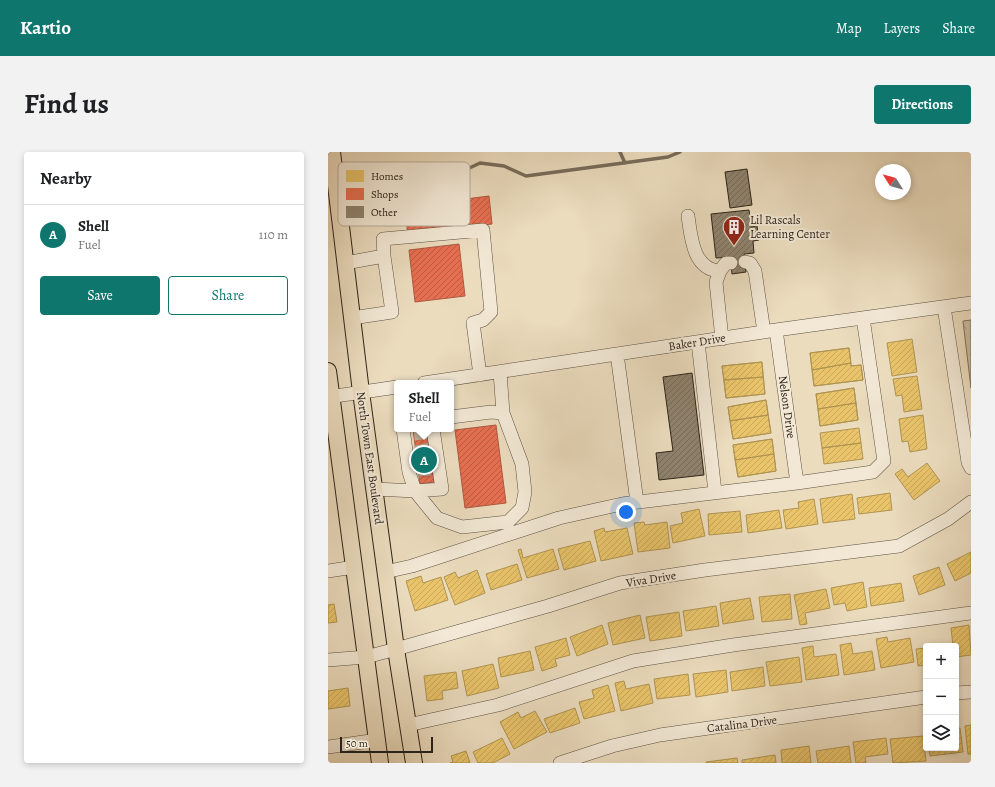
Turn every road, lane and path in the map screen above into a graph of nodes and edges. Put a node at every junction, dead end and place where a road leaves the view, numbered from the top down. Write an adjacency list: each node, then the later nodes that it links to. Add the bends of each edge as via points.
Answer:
1 (332, 152): 2 (main road, North Town East Boulevard)
2 (338, 203)
3 (688, 216): 9 (street, via 693,248 698,257 712,271)
4 (341, 226): 7 (main road, North Town East Boulevard)
5 (384, 256): 7 (street); 12 (street, via 392,312); 20 (street, via 383,240 483,230 491,312 483,320 473,323)
6 (745, 262): 14 (street, Nelson Drive, via 750,263 755,271)
7 (345, 263): 12 (main road, North Town East Boulevard)
8 (731, 263): 9 (street, via 726,263)
9 (720, 271): 15 (street, via 716,282)
10 (971, 303): 11 (street, Baker Drive)
11 (944, 307): 13 (street, Baker Drive); 29 (street)
12 (352, 318): 23 (main road, North Town East Boulevard)
13 (863, 318): 14 (street, Baker Drive); 30 (street, via 884,462 873,472)
14 (770, 331): 15 (street, Baker Drive); 30 (street, Nelson Drive)
15 (722, 339): 16 (street, Baker Drive)
16 (698, 342): 17 (street, Baker Drive); 33 (street)
17 (617, 354): 19 (street, Baker Drive); 34 (street)
18 (328, 371): 24 (main road)
19 (500, 372): 20 (street, Baker Drive); 25 (street)
20 (480, 375): 21 (street, Baker Drive)
21 (445, 380)
22 (394, 387): 23 (street)
23 (361, 392): 24 (street); 31 (main road, North Town East Boulevard)
24 (330, 397): 36 (main road)
25 (503, 413): 26 (street); 32 (street, via 522,464 525,492 522,508 508,522 462,528 437,518)
26 (454, 417)
27 (431, 432): 32 (street, via 436,469 442,489)
28 (407, 433): 32 (street)
29 (971, 468)
30 (797, 483): 33 (street)
31 (375, 489): 32 (street); 38 (main road, North Town East Boulevard)
32 (415, 491)
33 (715, 492): 34 (street)
34 (637, 502): 38 (street, via 559,518 412,566)
35 (971, 502): 40 (street, Viva Drive, via 948,519 899,546 705,570 620,584)
36 (354, 567): 37 (street); 41 (main road)
37 (328, 570)
38 (385, 572): 40 (main road, North Town East Boulevard)
39 (971, 613): 46 (street, via 633,661 498,705)
40 (396, 650): 41 (street, Viva Drive); 46 (main road, North Town East Boulevard)
41 (366, 656): 42 (street, Viva Drive); 47 (main road)
42 (328, 660)
43 (971, 692): 44 (street)
44 (959, 694)
45 (923, 697): 51 (street, Catalina Drive, via 660,734)
46 (408, 725): 50 (main road, North Town East Boulevard)
47 (377, 740): 48 (street); 49 (main road)
48 (328, 747)
49 (380, 763)
50 (414, 763)
51 (560, 763)

